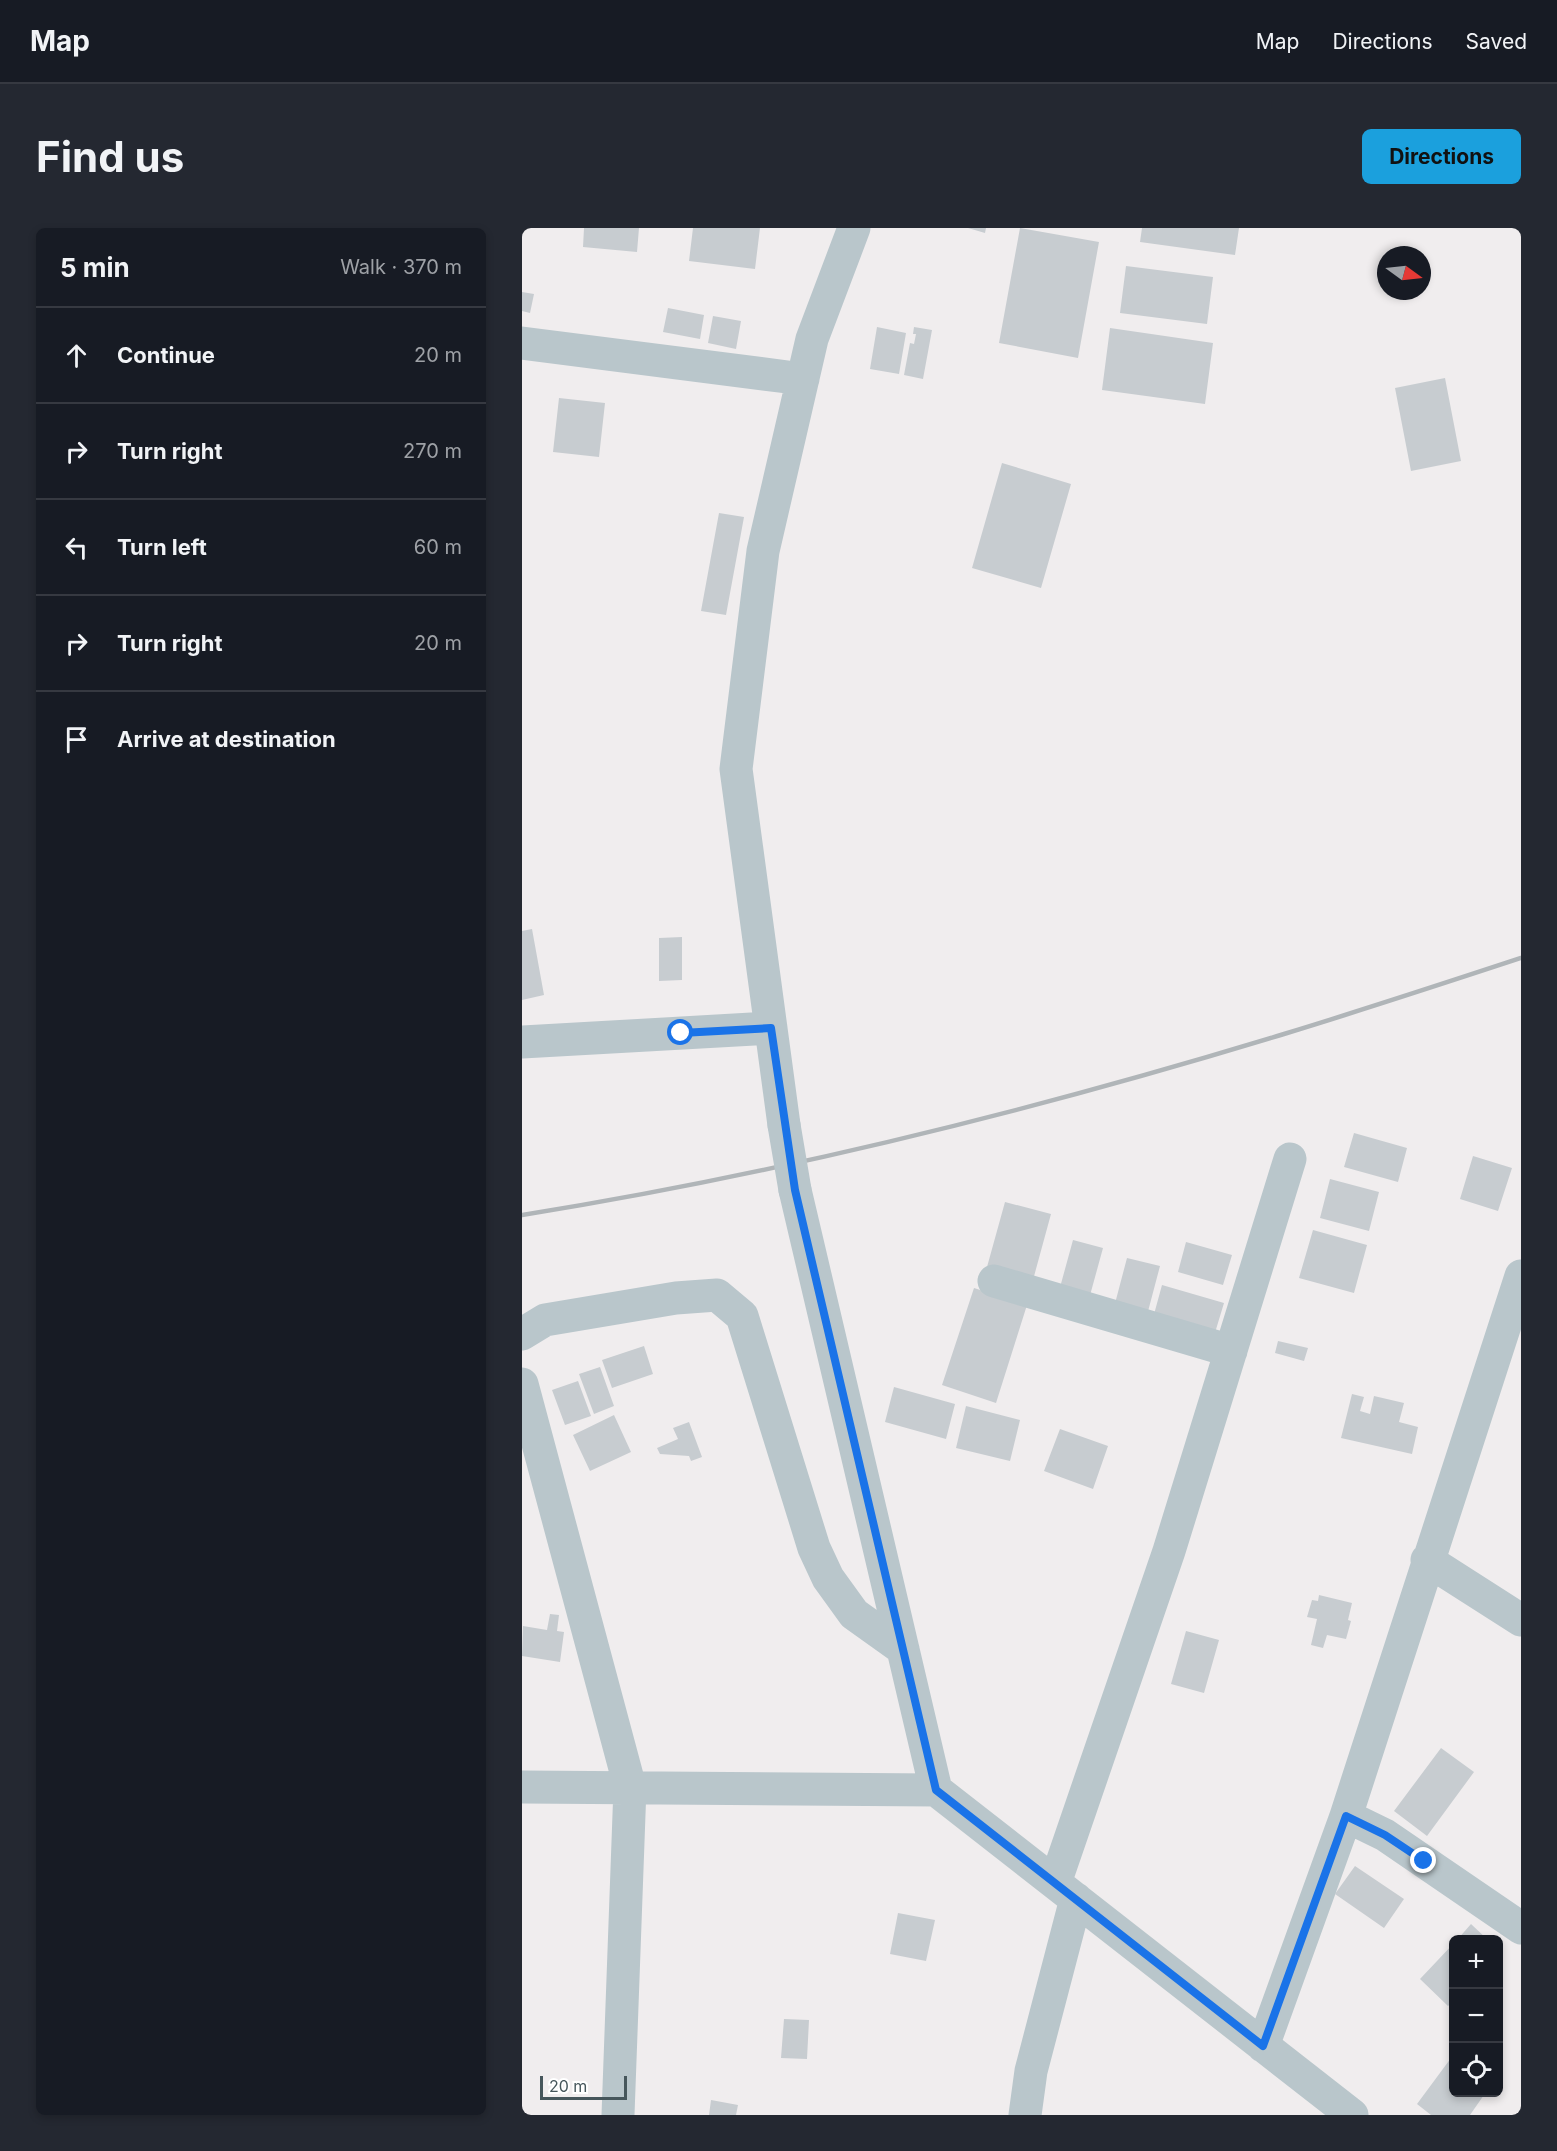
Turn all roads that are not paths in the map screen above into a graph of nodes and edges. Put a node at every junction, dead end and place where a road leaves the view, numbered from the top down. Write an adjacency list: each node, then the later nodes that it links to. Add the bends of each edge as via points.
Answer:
1 (854, 228): 3 (street, via 812,339)
2 (522, 343): 3 (street)
3 (803, 378): 4 (street, via 763,551 736,769)
4 (771, 1028): 5 (street); 14 (street, bridge, via 795,1190)
5 (522, 1042)
6 (1290, 1159): 10 (street)
7 (1521, 1276): 12 (street)
8 (994, 1281): 10 (street)
9 (522, 1334): 14 (street, via 545,1320 717,1295 742,1316 814,1548 828,1578 854,1614)
10 (1231, 1351): 19 (street)
11 (522, 1384): 16 (street)
12 (1427, 1560): 13 (street); 18 (street)
13 (1521, 1620)
14 (903, 1649): 17 (street)
15 (522, 1787): 16 (street)
16 (630, 1787): 17 (street); 22 (street)
17 (936, 1790): 19 (street)
18 (1346, 1816): 20 (street, via 1385,1835); 21 (street)
19 (1065, 1891): 21 (street); 23 (street)
20 (1521, 1928)
21 (1263, 2046): 24 (street)
22 (618, 2115)
23 (1025, 2115)
24 (1352, 2115)

